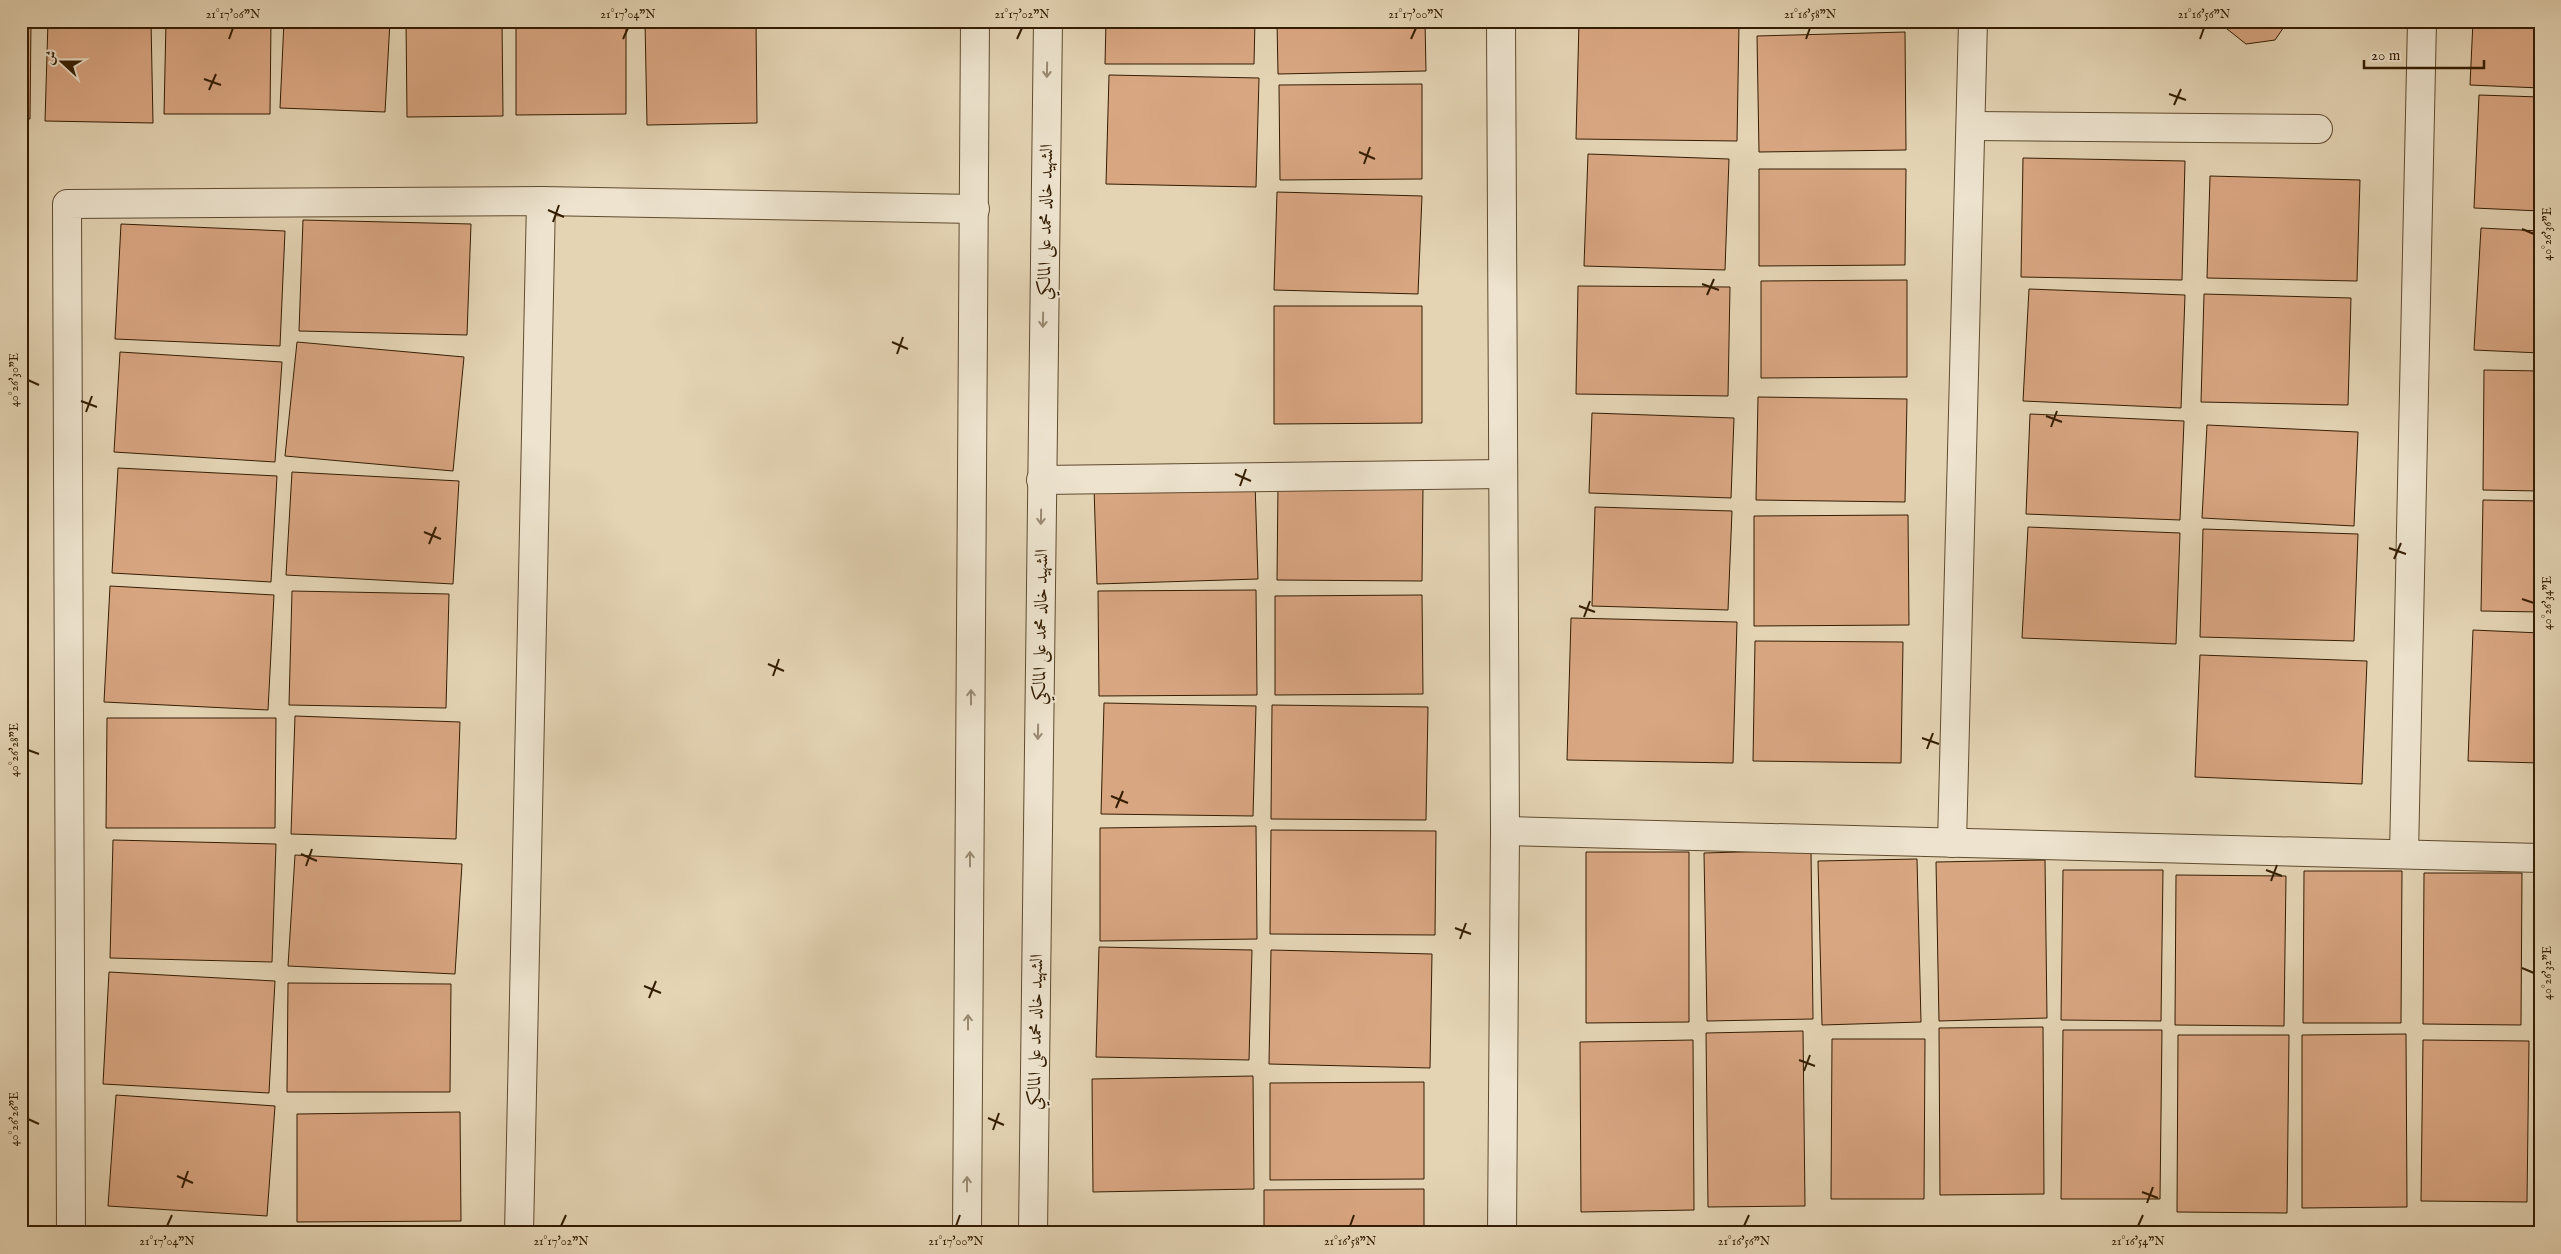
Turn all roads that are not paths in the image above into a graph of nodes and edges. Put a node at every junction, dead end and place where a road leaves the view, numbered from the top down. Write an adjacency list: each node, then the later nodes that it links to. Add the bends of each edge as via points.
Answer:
1 (975, 21): 9 (street)
2 (1048, 21): 11 (street, الشهيد خالد محمد على المالكي, one-way to 11)
3 (1501, 21): 10 (street)
4 (1973, 21): 6 (street)
5 (2422, 21): 14 (street)
6 (1971, 126): 7 (street); 13 (street)
7 (2318, 129)
8 (541, 201): 9 (street); 16 (street, via 67,204); 17 (street)
9 (975, 209): 18 (street, one-way to 9)
10 (1503, 474): 11 (street); 12 (street)
11 (1041, 480): 19 (street, الشهيد خالد محمد على المالكي, one-way to 19)
12 (1505, 831): 13 (street); 20 (street)
13 (1952, 843): 14 (street)
14 (2404, 854): 15 (street)
15 (2540, 858)
16 (71, 1233)
17 (519, 1233)
18 (967, 1233)
19 (1033, 1233)
20 (1502, 1233)

